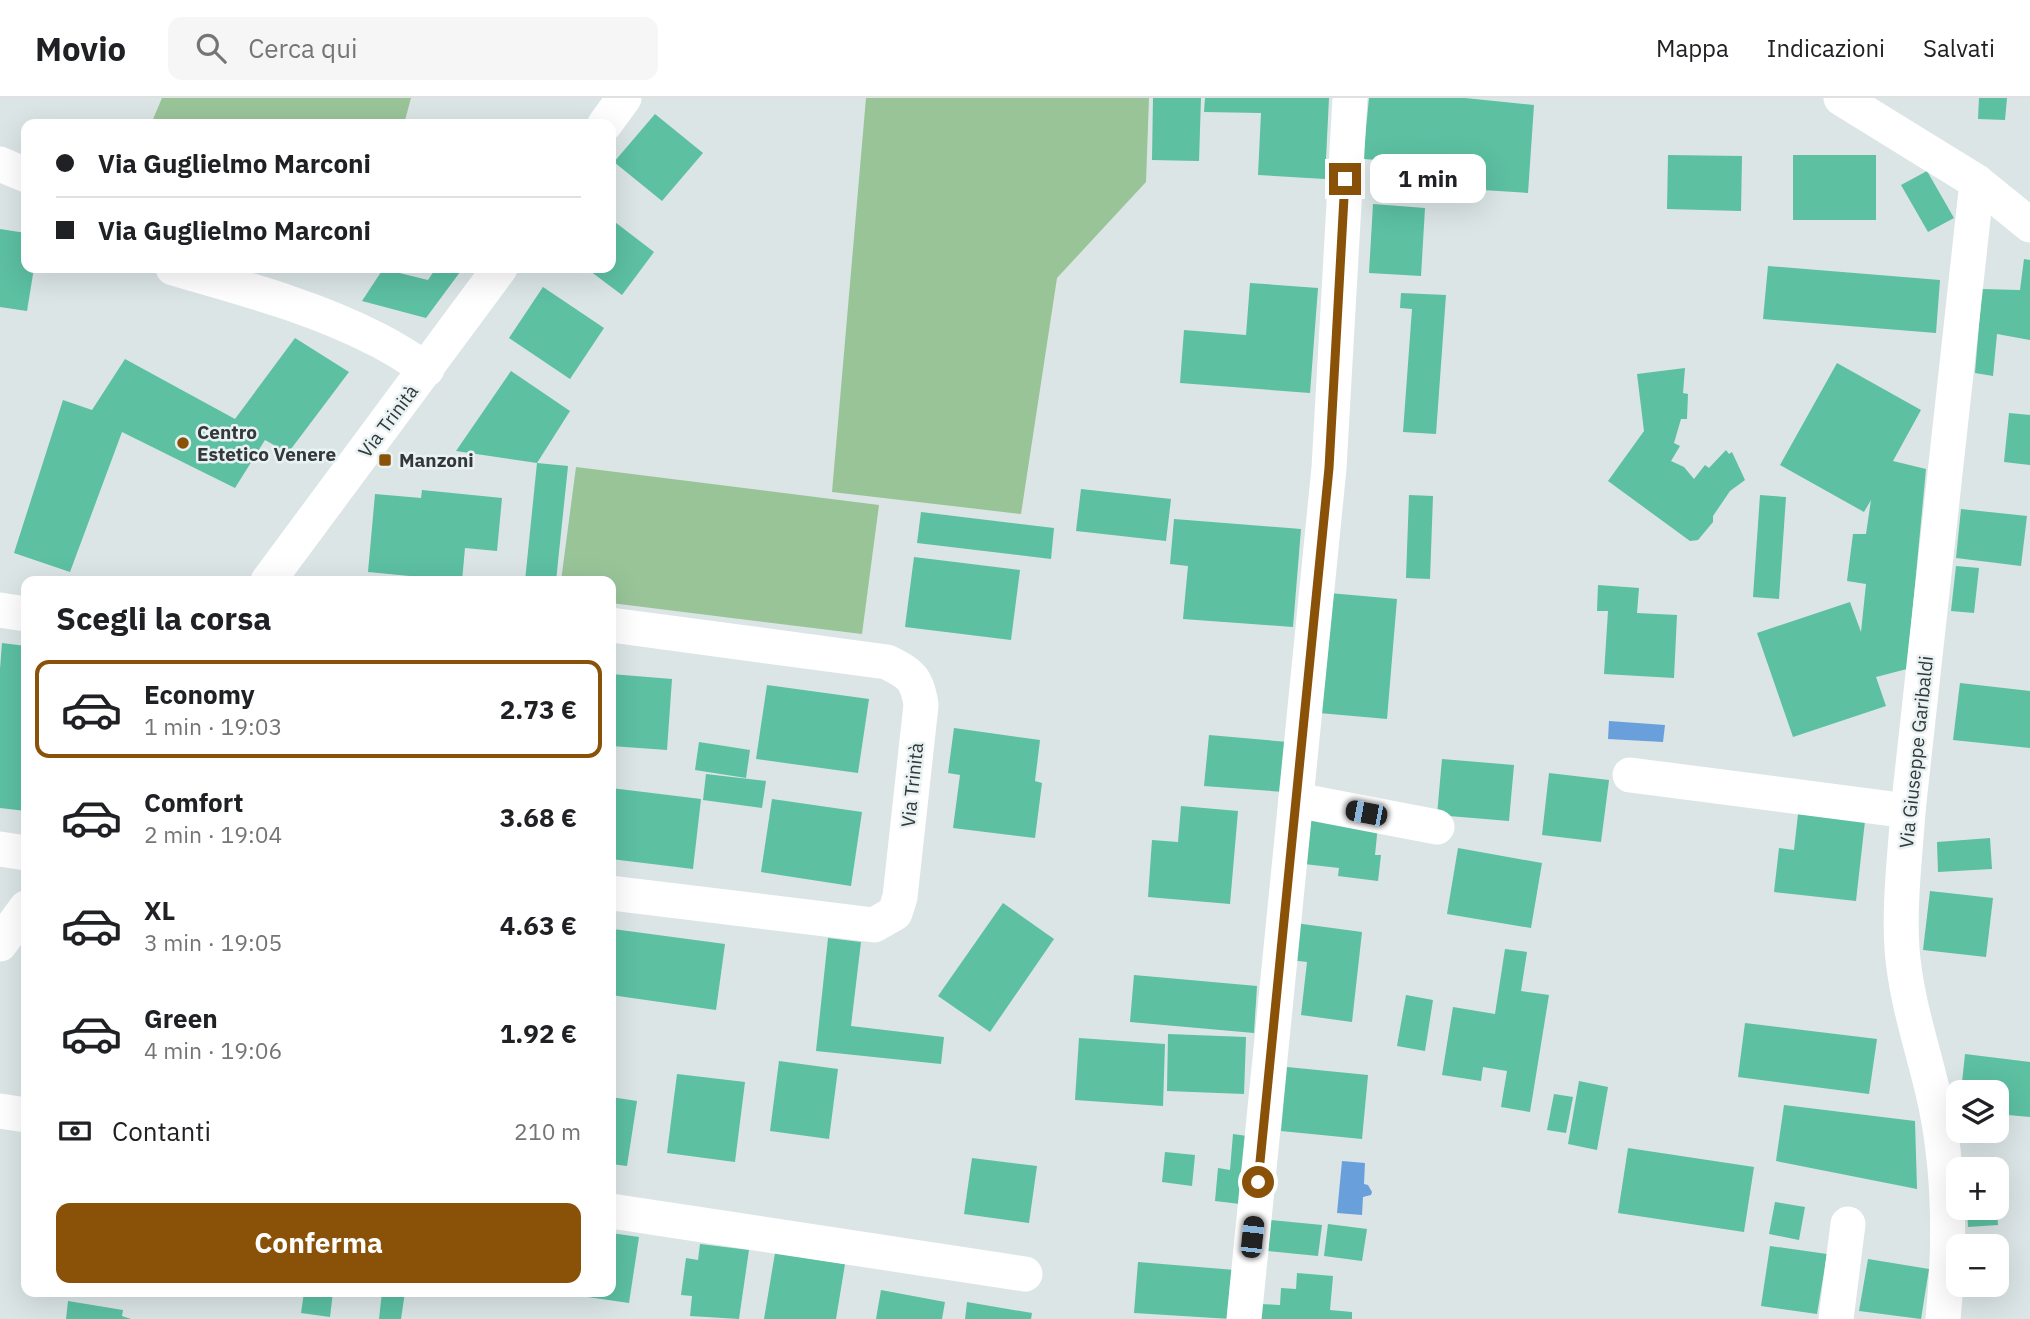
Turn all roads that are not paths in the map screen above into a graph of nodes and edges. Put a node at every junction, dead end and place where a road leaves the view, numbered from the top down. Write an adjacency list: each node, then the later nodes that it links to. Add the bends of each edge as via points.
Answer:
1 (624, 98): 4 (street)
2 (1350, 98): 17 (street, via 1329,468)
3 (1842, 98): 7 (street)
4 (609, 119)
5 (0, 164): 6 (street)
6 (21, 173)
7 (1977, 183): 8 (street); 18 (street, Via Giuseppe Garibaldi)
8 (2030, 225)
9 (190, 273): 11 (street, via 310,310 376,339)
10 (496, 273): 11 (street, Via Trinità)
11 (427, 369): 12 (street, Via Trinità)
12 (280, 576)
13 (0, 610): 14 (street)
14 (21, 613)
15 (616, 626): 22 (street, Via Trinità, via 887,662 910,674 921,705 900,897 895,913 885,921 874,925 829,921)
16 (1630, 775): 18 (street)
17 (1296, 800): 19 (street); 30 (street)
18 (1908, 810): 32 (street, Via Giuseppe Garibaldi, via 1902,949 1943,1148 1947,1235)
19 (1437, 827)
20 (0, 849): 21 (street)
21 (21, 852)
22 (616, 894)
23 (21, 915): 24 (street)
24 (0, 944)
25 (0, 1111): 26 (street)
26 (21, 1114)
27 (616, 1212): 29 (street)
28 (1848, 1224): 31 (street)
29 (1025, 1274)
30 (1244, 1319)
31 (1836, 1319)
32 (1943, 1319)

